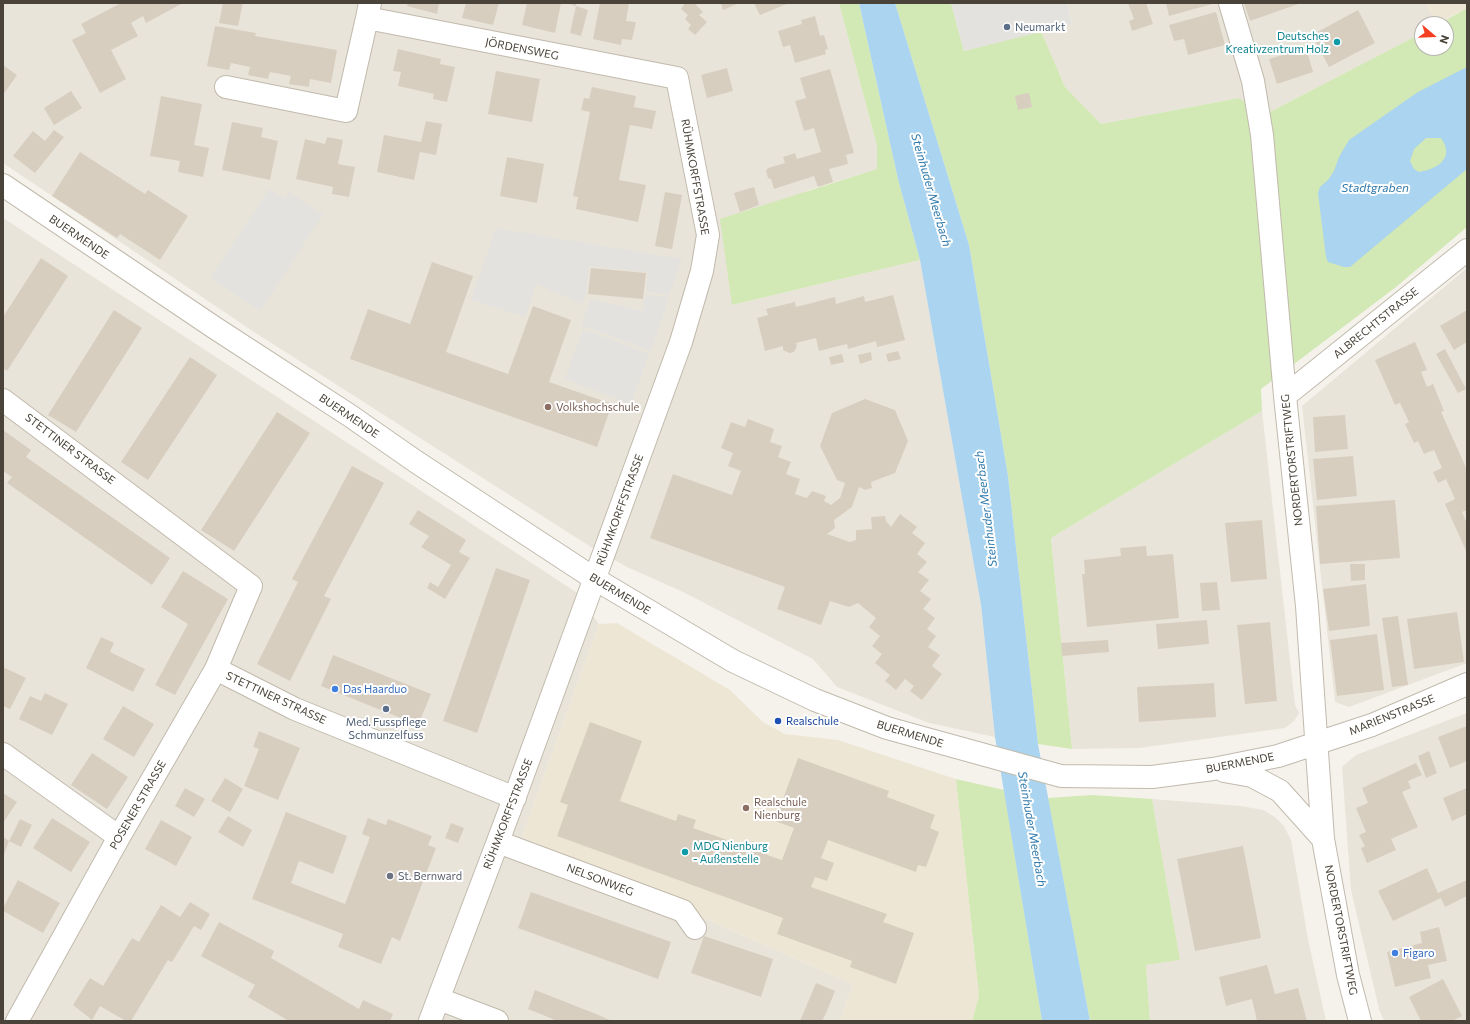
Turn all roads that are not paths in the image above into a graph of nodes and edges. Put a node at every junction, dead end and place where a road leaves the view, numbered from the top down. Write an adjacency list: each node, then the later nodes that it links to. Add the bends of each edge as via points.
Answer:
1 (1230, 3): 7 (street, NORDERTORSTRIFTWEG, via 1253,81 1262,135)
2 (369, 10): 3 (street, JÖRDENSWEG); 4 (street, JÖRDENSWEG, via 346,110)
3 (677, 78): 9 (street, RÜHMKORFFSTRASSE, via 708,235 702,271 681,342)
4 (226, 88)
5 (3, 185): 9 (street, BUERMENDE)
6 (1467, 250): 7 (street, ALBRECHTSTRASSE)
7 (1285, 396): 13 (street, NORDERTORSTRIFTWEG, via 1307,606)
8 (3, 400): 10 (street, STETTINER STRASSE)
9 (595, 579): 15 (street, BUERMENDE, via 733,661 815,700 887,728 1061,776 1152,777); 16 (street, RÜHMKORFFSTRASSE)
10 (251, 586): 11 (street, POSENER STRASSE)
11 (216, 669): 16 (street, STETTINER STRASSE, via 295,709); 17 (street, POSENER STRASSE)
12 (1467, 684): 13 (street, MARIENSTRASSE, via 1372,725)
13 (1317, 743): 15 (street, BUERMENDE, via 1278,756); 18 (street, NORDERTORSTRIFTWEG)
14 (3, 754): 17 (street)
15 (1213, 769): 18 (street, via 1252,776 1280,791)
16 (515, 798): 19 (street, RÜHMKORFFSTRASSE)
17 (119, 837): 22 (street, POSENER STRASSE)
18 (1323, 839): 25 (street, NORDERTORSTRIFTWEG, via 1348,975)
19 (498, 842): 20 (street, NELSONWEG, via 683,912); 21 (street, RÜHMKORFFSTRASSE)
20 (695, 928)
21 (439, 999): 23 (street, RÜHMKORFFSTRASSE); 24 (street)
22 (17, 1021)
23 (430, 1021)
24 (497, 1021)
25 (1360, 1021)

